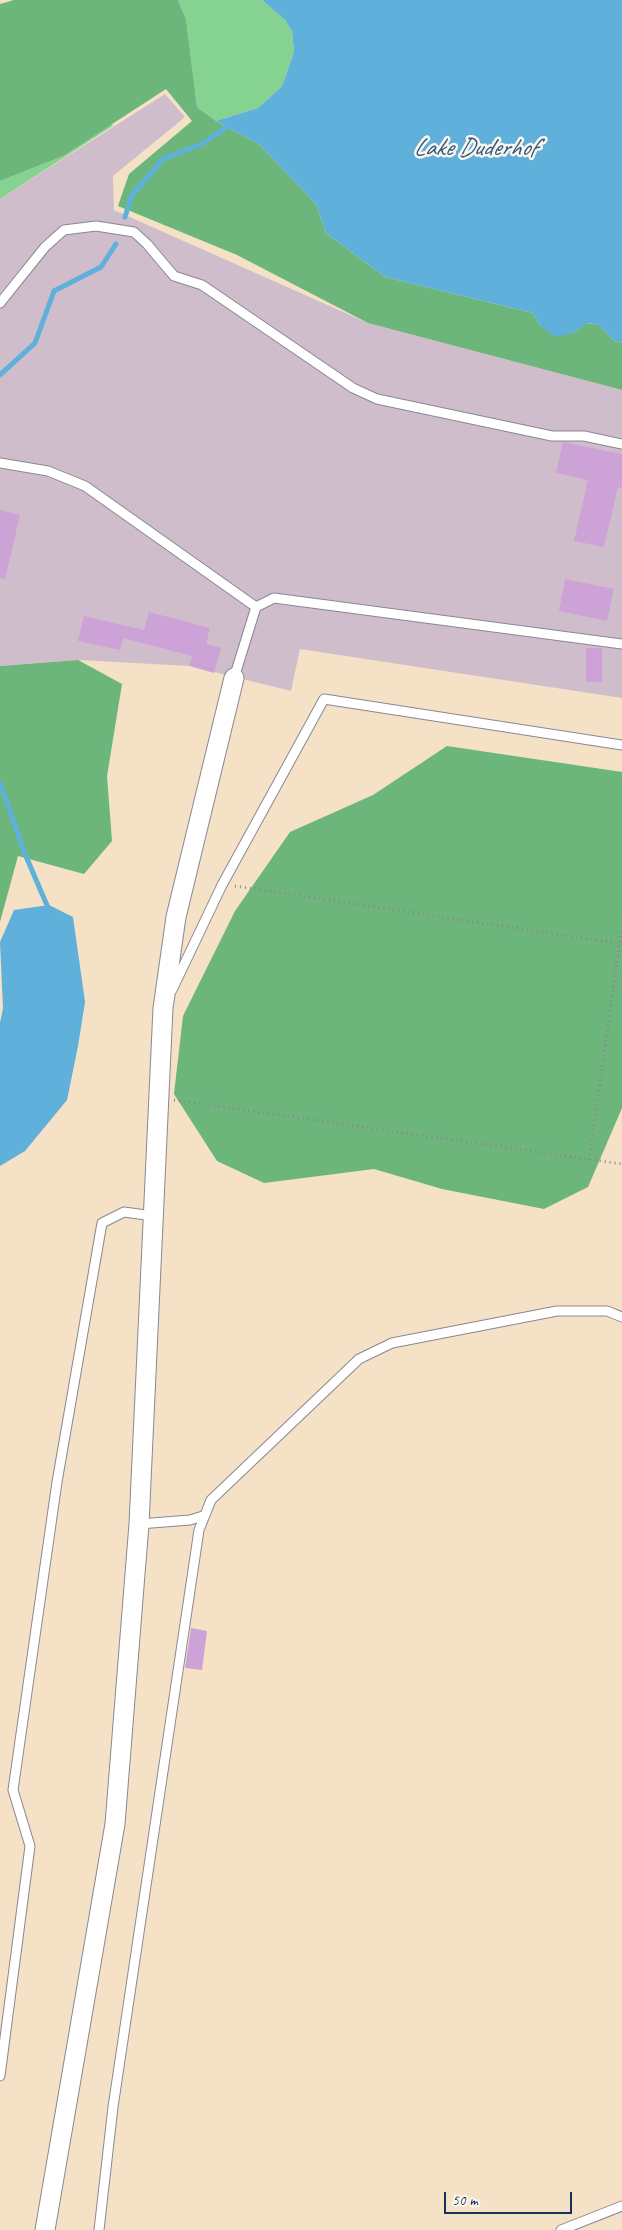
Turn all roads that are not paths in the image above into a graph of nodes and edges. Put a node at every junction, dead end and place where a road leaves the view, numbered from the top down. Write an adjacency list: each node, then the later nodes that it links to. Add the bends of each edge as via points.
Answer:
1 (0, 303): 2 (lane, via 45,247 64,230 96,226 134,232 174,276 202,285 353,388 376,399 552,436 584,436)
2 (622, 444)
3 (0, 463): 4 (lane, via 48,471 85,486)
4 (256, 606): 5 (lane, via 274,598); 6 (lane)
5 (622, 644)
6 (234, 678): 8 (street, via 176,917)
7 (622, 745): 8 (lane, via 324,699 222,884)
8 (163, 1008): 9 (street)
9 (153, 1216): 12 (street); 13 (lane, via 124,1212 102,1223 100,1232 57,1482 13,1790 30,1846)
10 (622, 1317): 11 (lane, via 608,1311 556,1311 392,1343 359,1359 211,1500)
11 (203, 1516): 12 (lane); 16 (lane, via 116,2088)
12 (139, 1524): 15 (street, via 115,1824)
13 (0, 2076)
14 (622, 2206): 17 (lane)
15 (45, 2230)
16 (99, 2230)
17 (561, 2230)

